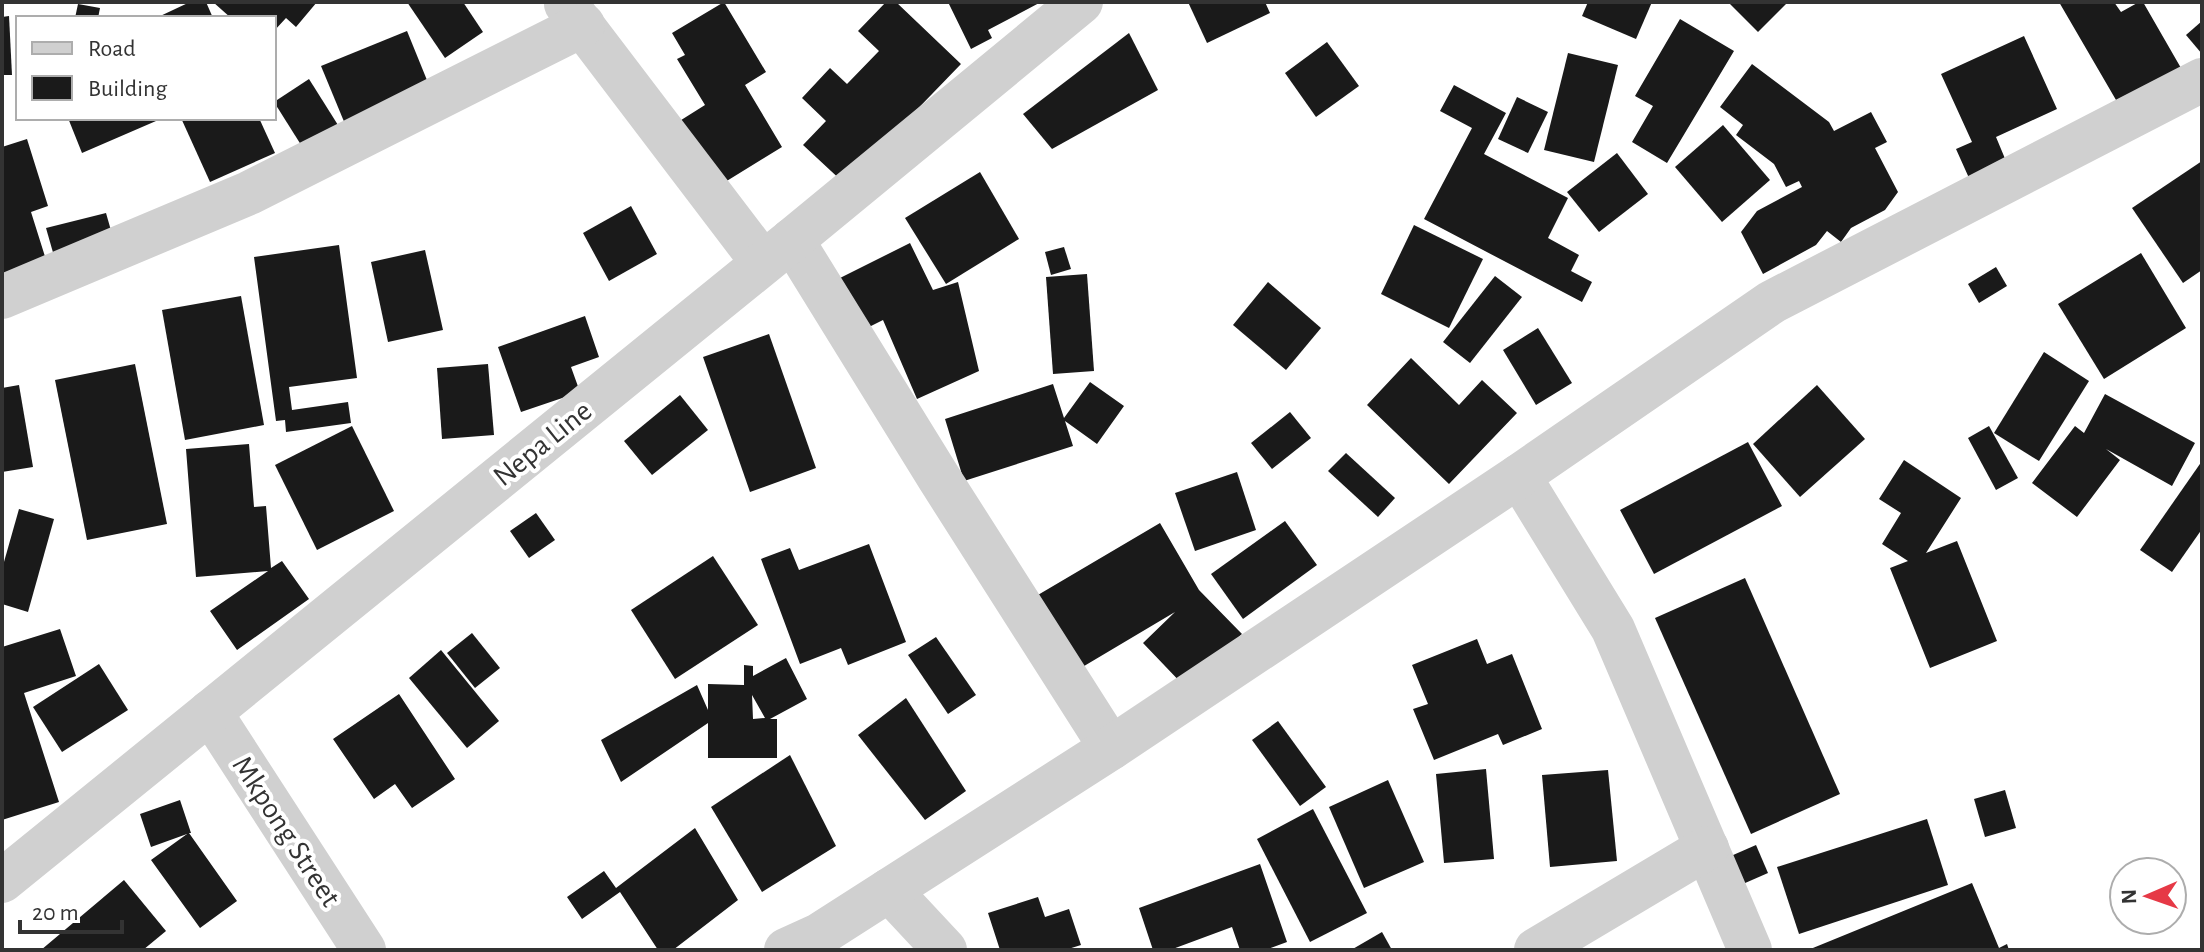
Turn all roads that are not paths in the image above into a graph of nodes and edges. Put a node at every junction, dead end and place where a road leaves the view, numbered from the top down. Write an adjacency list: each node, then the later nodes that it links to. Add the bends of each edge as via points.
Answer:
1 (1081, 2): 4 (street, Nepa Line)
2 (574, 14): 4 (street); 5 (street, via 249,193)
3 (2202, 80): 6 (street, via 1772,302)
4 (778, 251): 7 (street, Nepa Line); 8 (street, via 939,478)
5 (2, 297)
6 (1519, 476): 8 (street); 9 (street, via 1613,629)
7 (210, 712): 10 (street, Nepa Line); 12 (street, Mkpong Street)
8 (1111, 748): 11 (street)
9 (1707, 848): 15 (street); 16 (street)
10 (2, 881)
11 (889, 890): 13 (street); 14 (street)
12 (364, 950)
13 (786, 950)
14 (945, 950)
15 (1536, 950)
16 (1750, 950)

